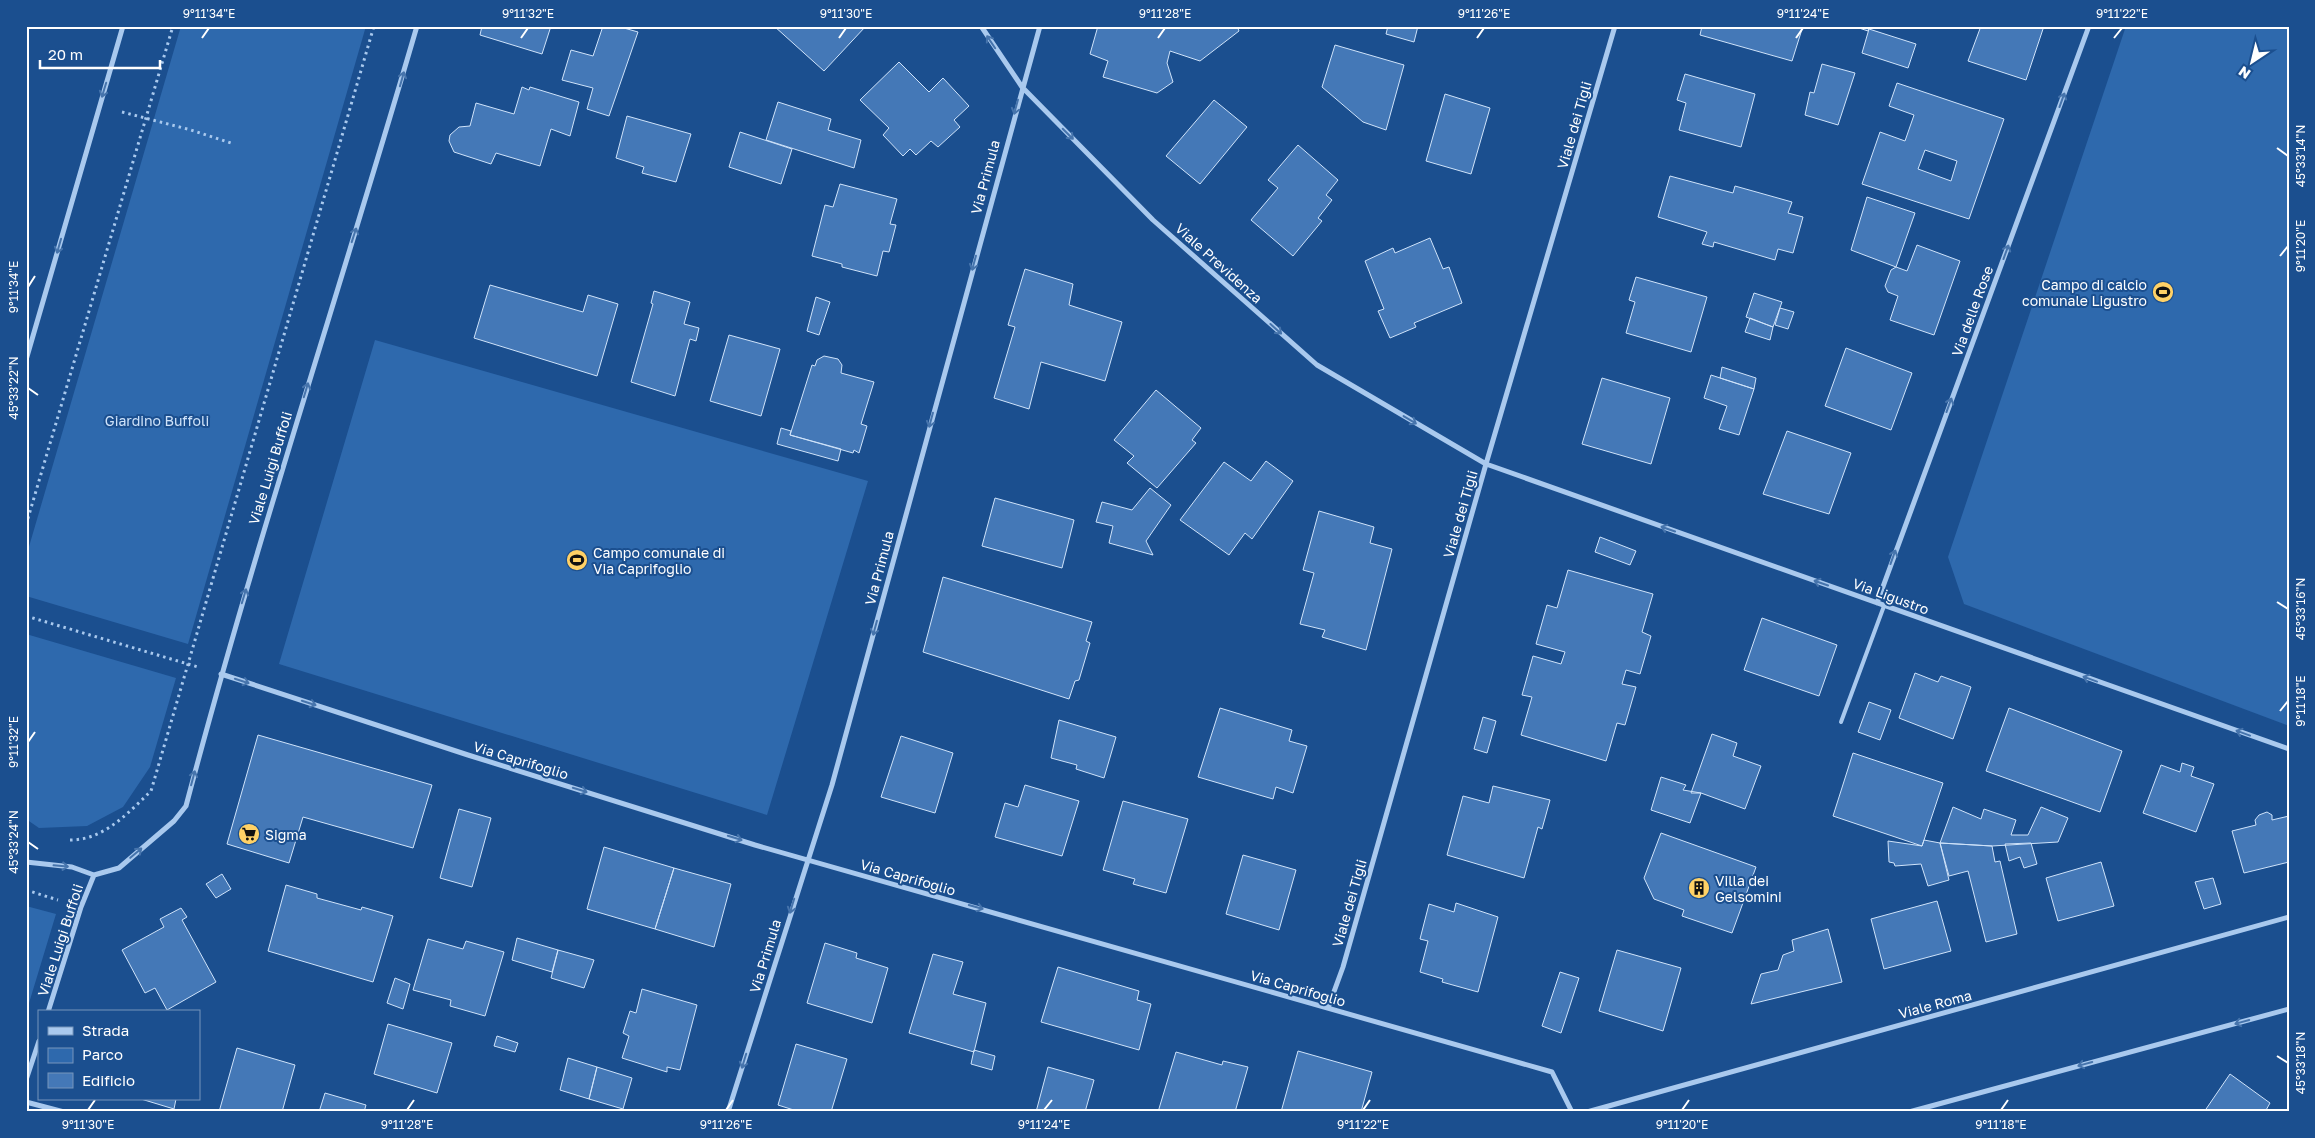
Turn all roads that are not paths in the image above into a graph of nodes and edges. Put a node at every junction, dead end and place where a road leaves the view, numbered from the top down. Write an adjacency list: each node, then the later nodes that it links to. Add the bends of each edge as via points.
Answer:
1 (123, 26): 8 (street, one-way to 8)
2 (417, 26): 12 (street, Viale Luigi Buffoli, one-way to 2)
3 (981, 26): 7 (street, Viale Previdenza, one-way to 3)
4 (1040, 26): 7 (street, Via Primula)
5 (1615, 26): 9 (street, Viale dei Tigli)
6 (2089, 26): 10 (street, Via delle Rose, one-way to 6)
7 (1022, 87): 9 (street, Viale Previdenza, one-way to 9, via 1153,220 1317,364); 15 (street, Via Primula, one-way to 15, via 832,785)
8 (26, 360)
9 (1486, 464): 10 (street, Via Ligustro, one-way to 9); 19 (street, Viale dei Tigli)
10 (1877, 603): 11 (street, Via Ligustro)
11 (1884, 606): 13 (lane); 14 (street, Via Ligustro, one-way to 11)
12 (221, 674): 15 (street, Via Caprifoglio, one-way to 15); 17 (street, Viale Luigi Buffoli, one-way to 12, via 119,868 174,821 186,806)
13 (1841, 722)
14 (2289, 749)
15 (807, 860): 19 (street, Via Caprifoglio, one-way to 19); 26 (street, Via Primula, one-way to 26)
16 (26, 862): 17 (street, Viale Luigi Buffoli, one-way to 17, via 72,867)
17 (94, 875): 21 (street, Viale Luigi Buffoli)
18 (2289, 917): 28 (street, Viale Roma)
19 (1328, 1008): 27 (street, Via Caprifoglio, via 1552,1072)
20 (2289, 1009): 29 (street, one-way to 29)
21 (49, 1010)
22 (38, 1044): 23 (street)
23 (26, 1080)
24 (26, 1102): 25 (street)
25 (64, 1112)
26 (728, 1112)
27 (1572, 1112)
28 (1586, 1112)
29 (1910, 1112)

